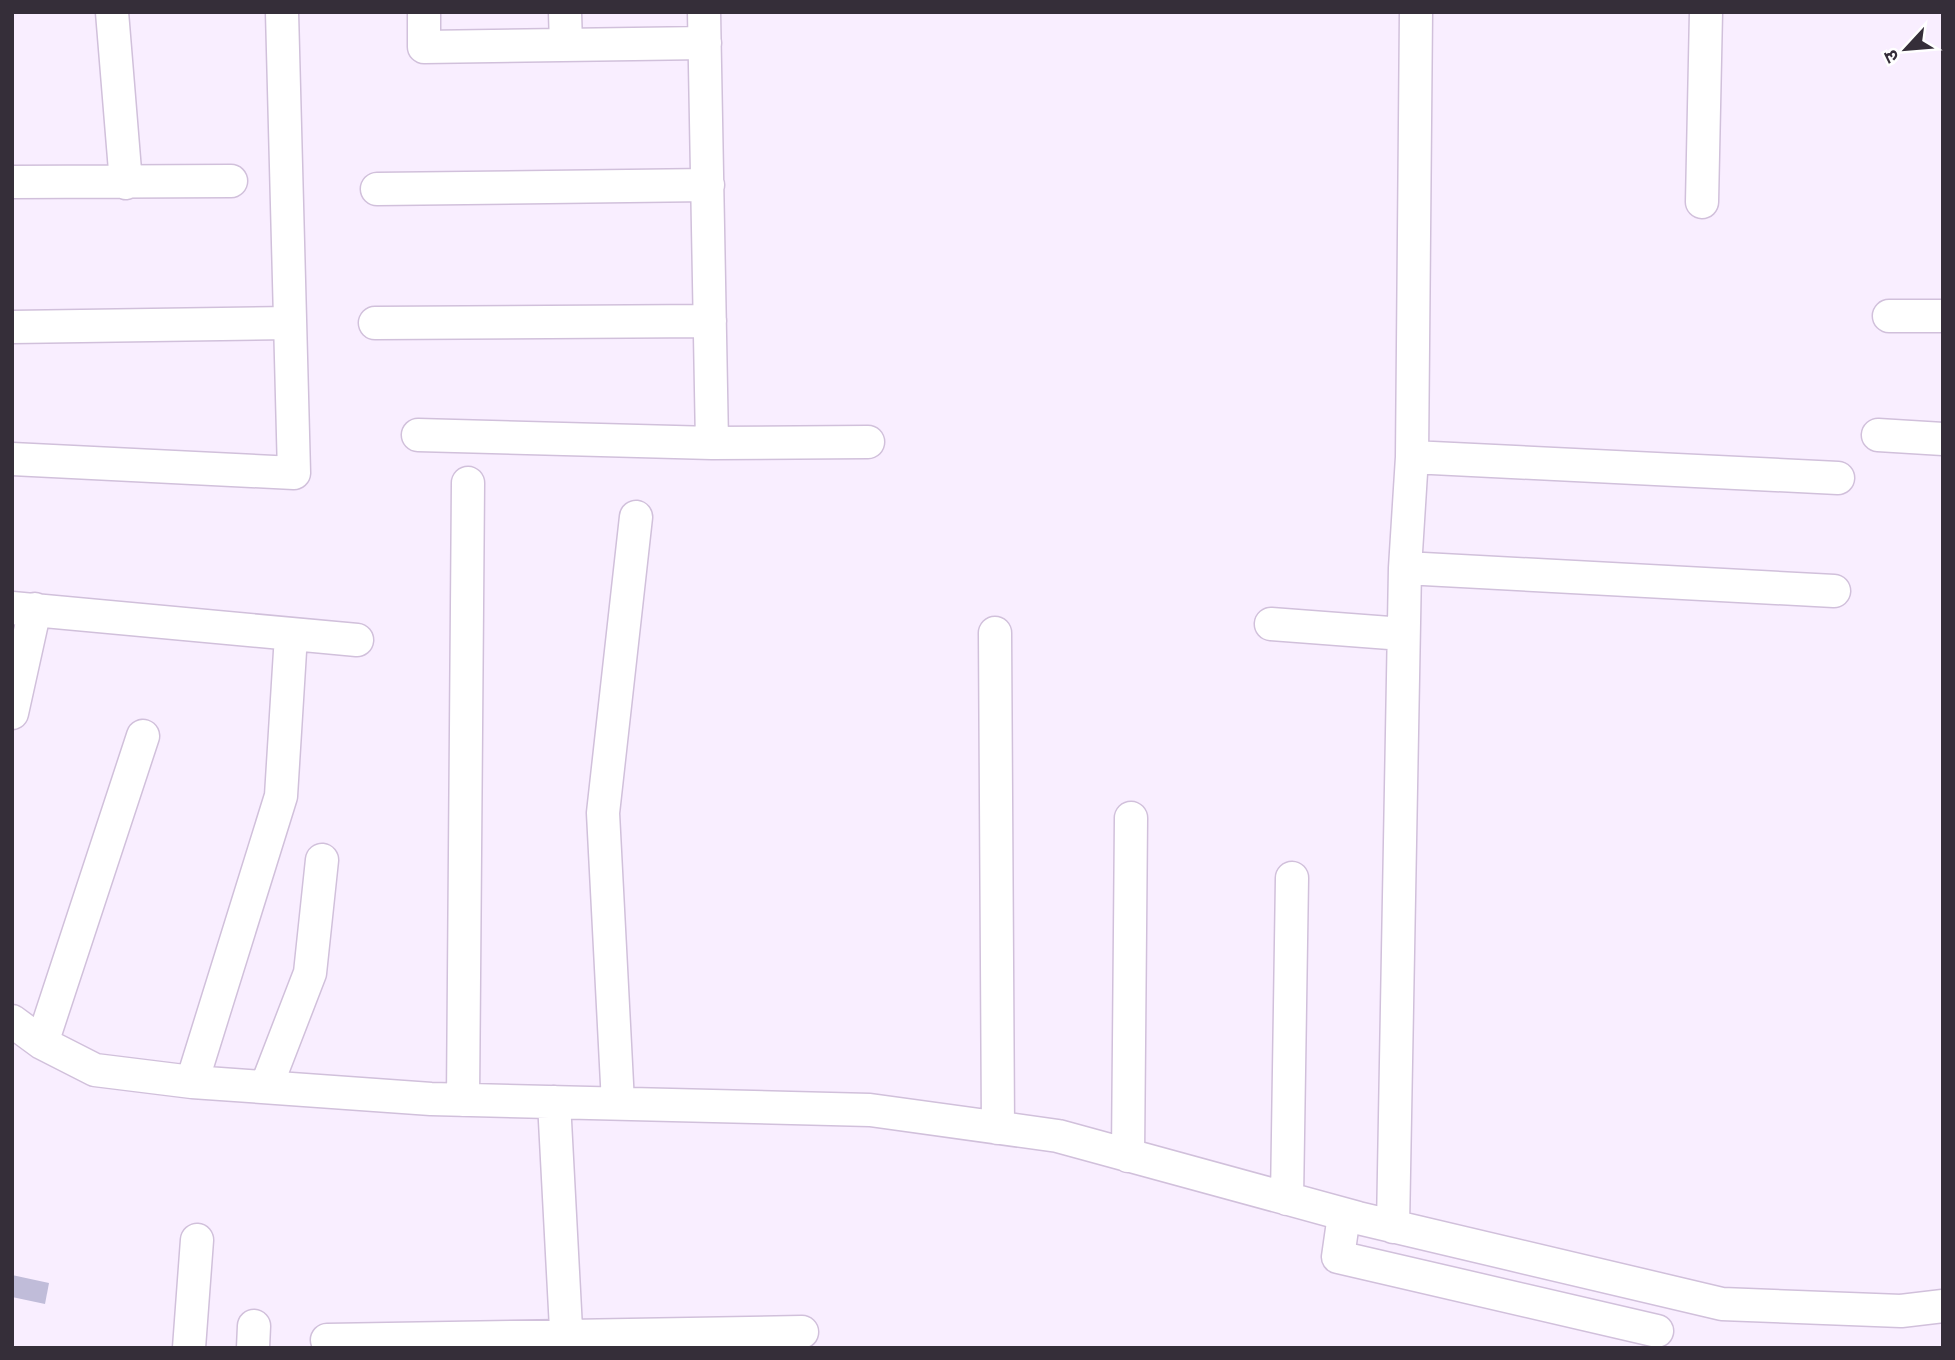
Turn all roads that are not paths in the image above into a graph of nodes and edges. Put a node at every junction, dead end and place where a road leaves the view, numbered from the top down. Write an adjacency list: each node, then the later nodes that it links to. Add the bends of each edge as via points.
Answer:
1 (112, 12): 11 (street)
2 (282, 12): 18 (street)
3 (424, 12): 8 (street, via 424,47)
4 (565, 12): 8 (street)
5 (1416, 12): 26 (street)
6 (1706, 12): 14 (street)
7 (705, 28): 8 (street); 12 (street)
8 (566, 45)
9 (231, 181): 11 (street)
10 (12, 182): 11 (street)
11 (126, 183)
12 (708, 185): 13 (street); 17 (street)
13 (377, 189)
14 (1702, 201)
15 (1889, 316): 16 (street)
16 (1943, 316)
17 (710, 321): 19 (street); 25 (street)
18 (290, 323): 20 (street); 27 (street, via 294,473)
19 (375, 323)
20 (12, 327)
21 (418, 435): 25 (street)
22 (1878, 435): 23 (street)
23 (1943, 439)
24 (868, 442): 25 (street)
25 (712, 443)
26 (1412, 457): 28 (street); 31 (street)
27 (12, 459)
28 (1838, 478)
29 (468, 483): 48 (street)
30 (635, 517): 50 (street, via 603,813)
31 (1405, 568): 32 (street); 36 (street)
32 (1834, 591)
33 (23, 608): 37 (street); 39 (street)
34 (1271, 624): 36 (street)
35 (995, 633): 51 (street)
36 (1403, 634): 55 (street)
37 (291, 635): 38 (street); 46 (street, via 281,796)
38 (357, 640)
39 (12, 713)
40 (143, 736): 45 (street)
41 (1131, 818): 52 (street)
42 (323, 860): 47 (street, via 310,973)
43 (1292, 878): 53 (street)
44 (12, 1021): 45 (street)
45 (42, 1043): 46 (street, via 94,1070)
46 (192, 1082): 47 (street)
47 (266, 1087): 48 (street)
48 (463, 1100): 49 (street)
49 (554, 1102): 50 (street); 62 (street)
50 (618, 1103): 51 (street, via 870,1110)
51 (998, 1128): 52 (street, via 1058,1136)
52 (1128, 1156): 53 (street)
53 (1287, 1199): 54 (street)
54 (1344, 1214): 55 (street); 60 (street, via 1338,1257)
55 (1393, 1227): 57 (street)
56 (197, 1240): 64 (street)
57 (1653, 1288): 58 (street, via 1722,1304 1901,1311); 60 (street)
58 (1943, 1306)
59 (802, 1332): 62 (street)
60 (1658, 1339)
61 (327, 1340): 63 (street)
62 (567, 1343): 63 (street)
63 (385, 1344)
64 (189, 1348)

